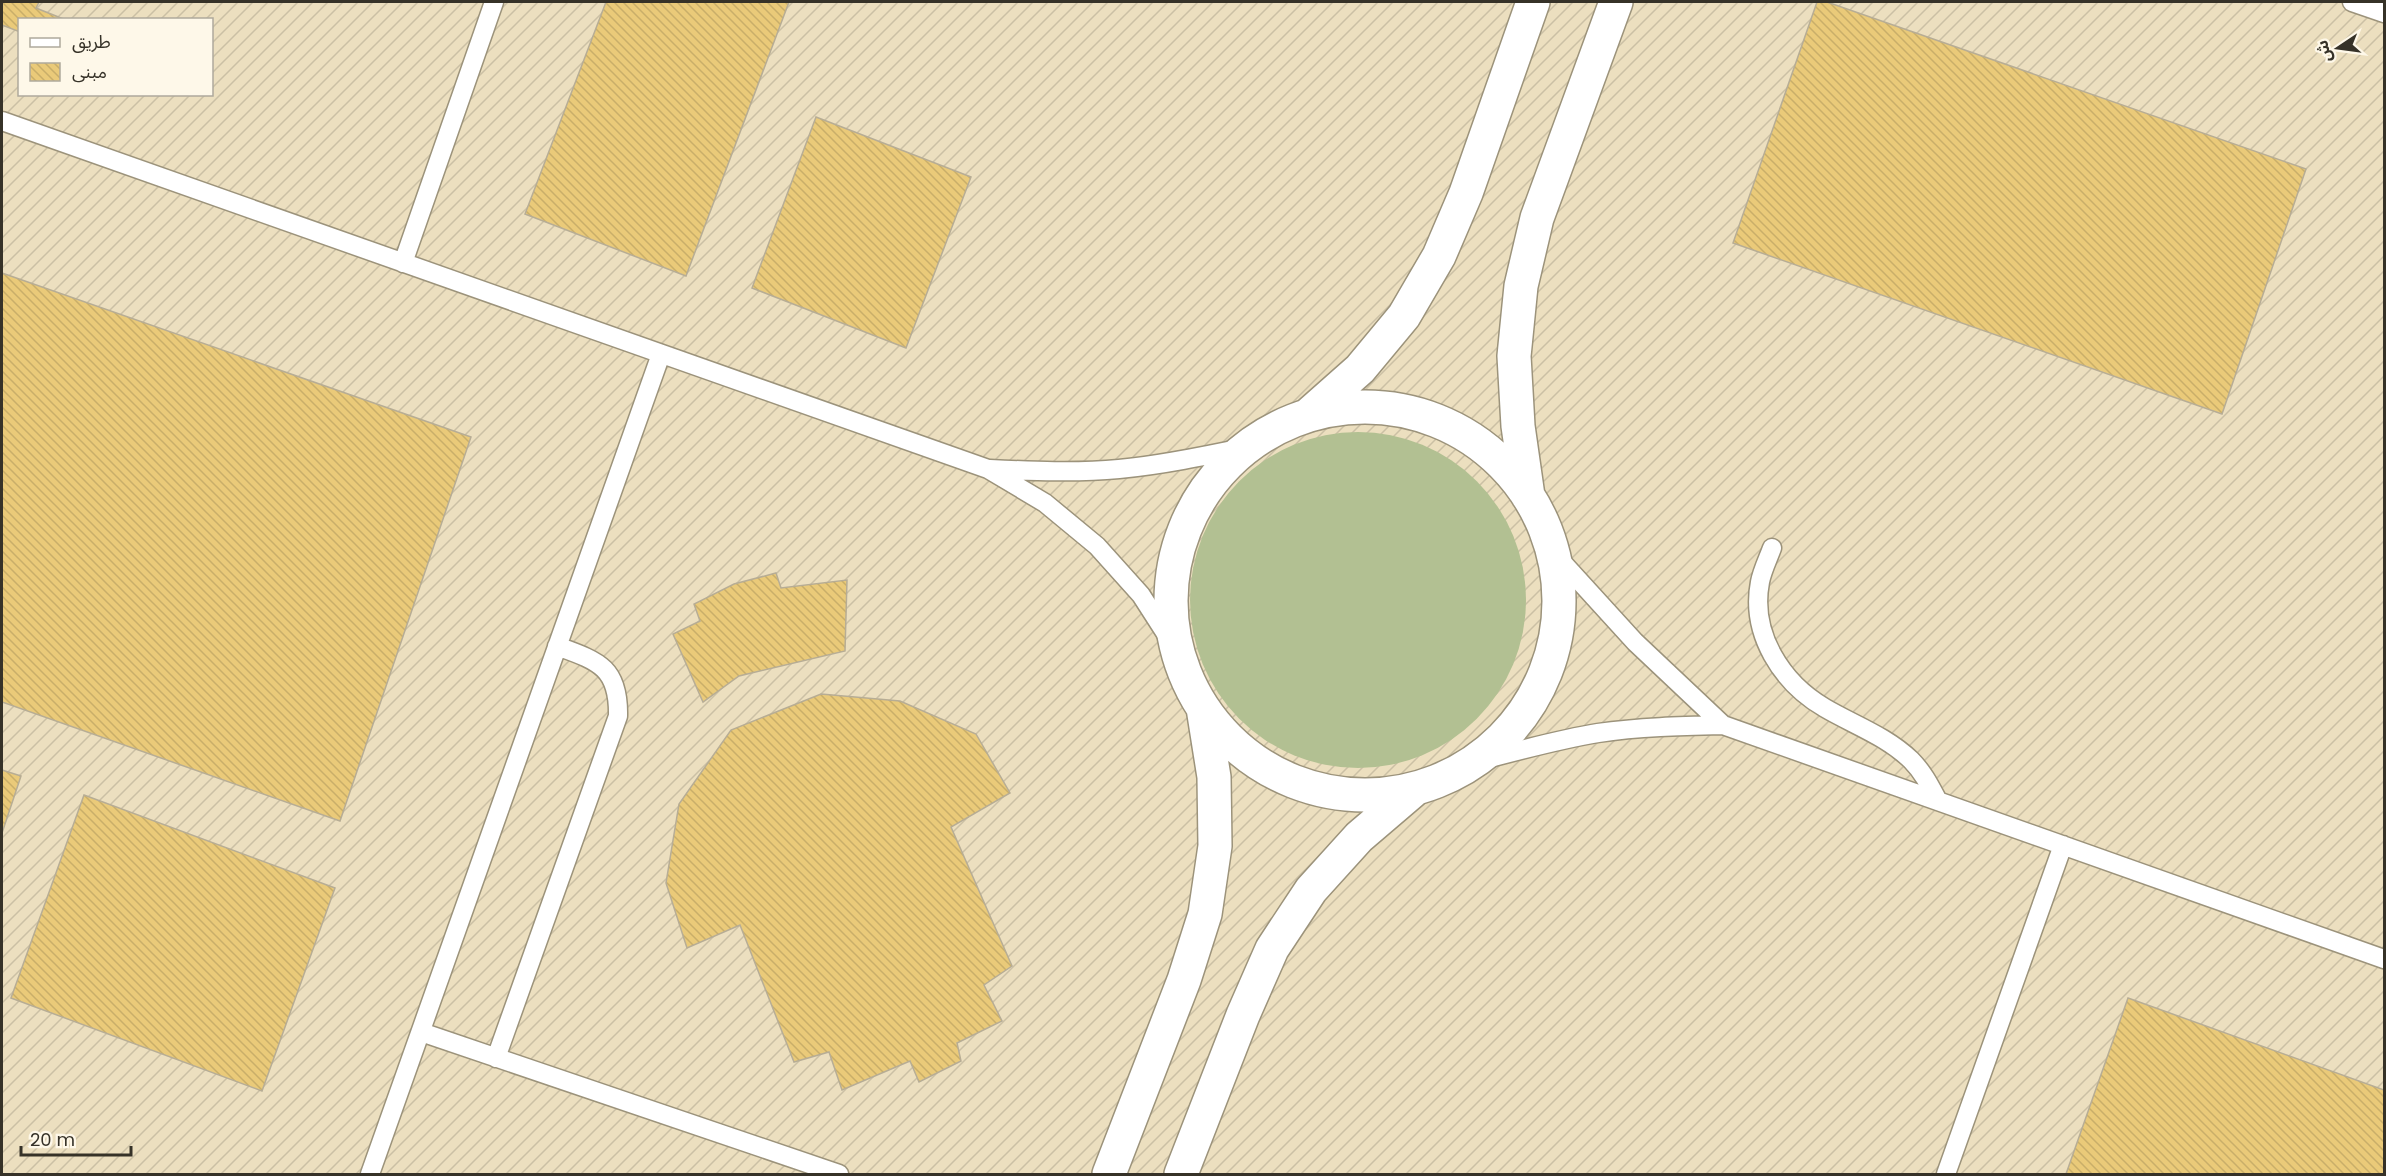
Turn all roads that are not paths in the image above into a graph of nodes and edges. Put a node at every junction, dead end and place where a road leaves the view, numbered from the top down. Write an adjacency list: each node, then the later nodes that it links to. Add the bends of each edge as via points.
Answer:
1 (494, 2): 7 (lane)
2 (1533, 2): 9 (street, via 1466,193 1439,256 1404,316 1367,360)
3 (1616, 2): 12 (street, via 1537,218 1521,286 1514,356)
4 (2352, 2): 5 (lane)
5 (2385, 13)
6 (2, 121): 7 (lane)
7 (403, 263): 8 (lane)
8 (661, 354): 11 (lane); 15 (lane)
9 (1308, 415): 10 (street, via 1276,428); 12 (street, via 1357,406 1407,411 1455,428 1496,457)
10 (1247, 447): 11 (lane, via 1119,469); 16 (street, via 1214,478 1190,517 1176,560 1172,594)
11 (988, 469): 16 (lane, via 1045,503 1096,546 1141,595)
12 (1528, 496): 14 (street)
13 (1772, 548): 21 (lane, via 1760,583 1760,620 1772,655 1794,686 1823,707 1893,745 1911,760)
14 (1553, 552): 18 (lane, via 1635,642); 19 (street, via 1559,599 1554,647 1538,691 1511,731)
15 (557, 646): 24 (lane); 25 (lane, via 598,662 611,677 618,696 618,716)
16 (1177, 651): 17 (street)
17 (1203, 708): 20 (street, via 1234,745 1274,773 1319,791 1367,797); 28 (street, via 1214,777 1215,846 1205,914 1184,980)
18 (1723, 725): 19 (lane, via 1660,726 1598,733); 21 (lane)
19 (1475, 762): 20 (street, via 1446,779)
20 (1414, 790): 29 (street, via 1359,837 1311,890 1272,949)
21 (1938, 801): 22 (lane)
22 (2063, 845): 23 (lane); 30 (lane)
23 (2385, 959)
24 (421, 1032): 25 (lane); 26 (lane)
25 (496, 1058): 27 (lane)
26 (370, 1174)
27 (839, 1174)
28 (1109, 1174)
29 (1181, 1174)
30 (1946, 1174)

